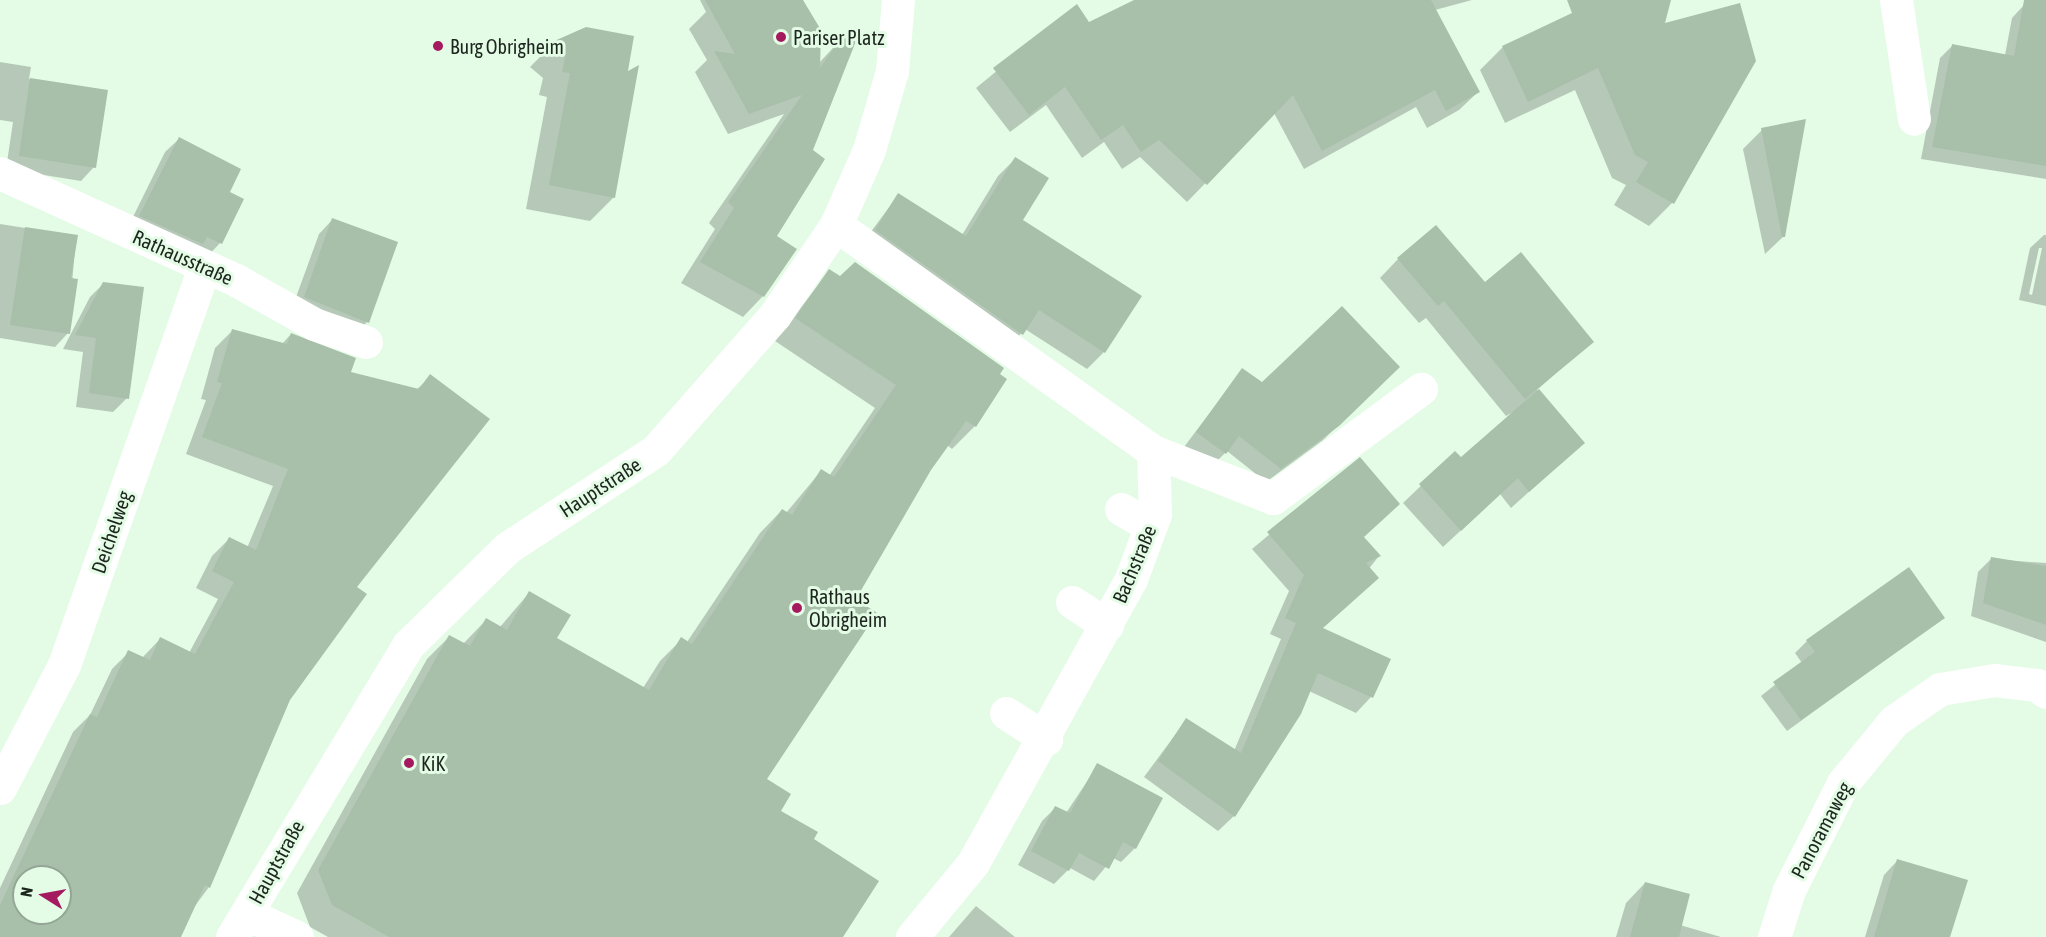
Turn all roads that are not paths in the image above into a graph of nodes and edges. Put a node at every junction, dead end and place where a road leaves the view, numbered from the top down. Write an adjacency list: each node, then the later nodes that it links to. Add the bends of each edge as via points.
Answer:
1 (897, 0): 5 (street, Hauptstraße, via 892,71 869,150)
2 (1896, 0): 3 (street)
3 (1914, 119)
4 (0, 173): 6 (street, Rathausstraße)
5 (836, 225): 9 (street); 18 (street, Hauptstraße, via 775,315 656,450 507,548 408,645)
6 (204, 268): 7 (street, Rathausstraße, via 314,324); 17 (street, Deichelweg, via 64,665)
7 (366, 342)
8 (1421, 389): 9 (street, via 1273,498)
9 (1154, 451): 11 (street, Bachstraße, via 1155,514)
10 (1121, 509): 11 (street)
11 (1150, 526): 13 (street, Bachstraße)
12 (1072, 602): 13 (street)
13 (1107, 625): 16 (street, Bachstraße)
14 (2046, 692): 21 (street, Panoramaweg, via 2037,685 1994,680 1940,689 1894,721 1843,783 1789,890)
15 (1006, 713): 16 (street)
16 (1046, 739): 20 (street, Bachstraße, via 973,863)
17 (0, 788)
18 (240, 926): 19 (street)
19 (297, 937)
20 (912, 937)
21 (1774, 937)

